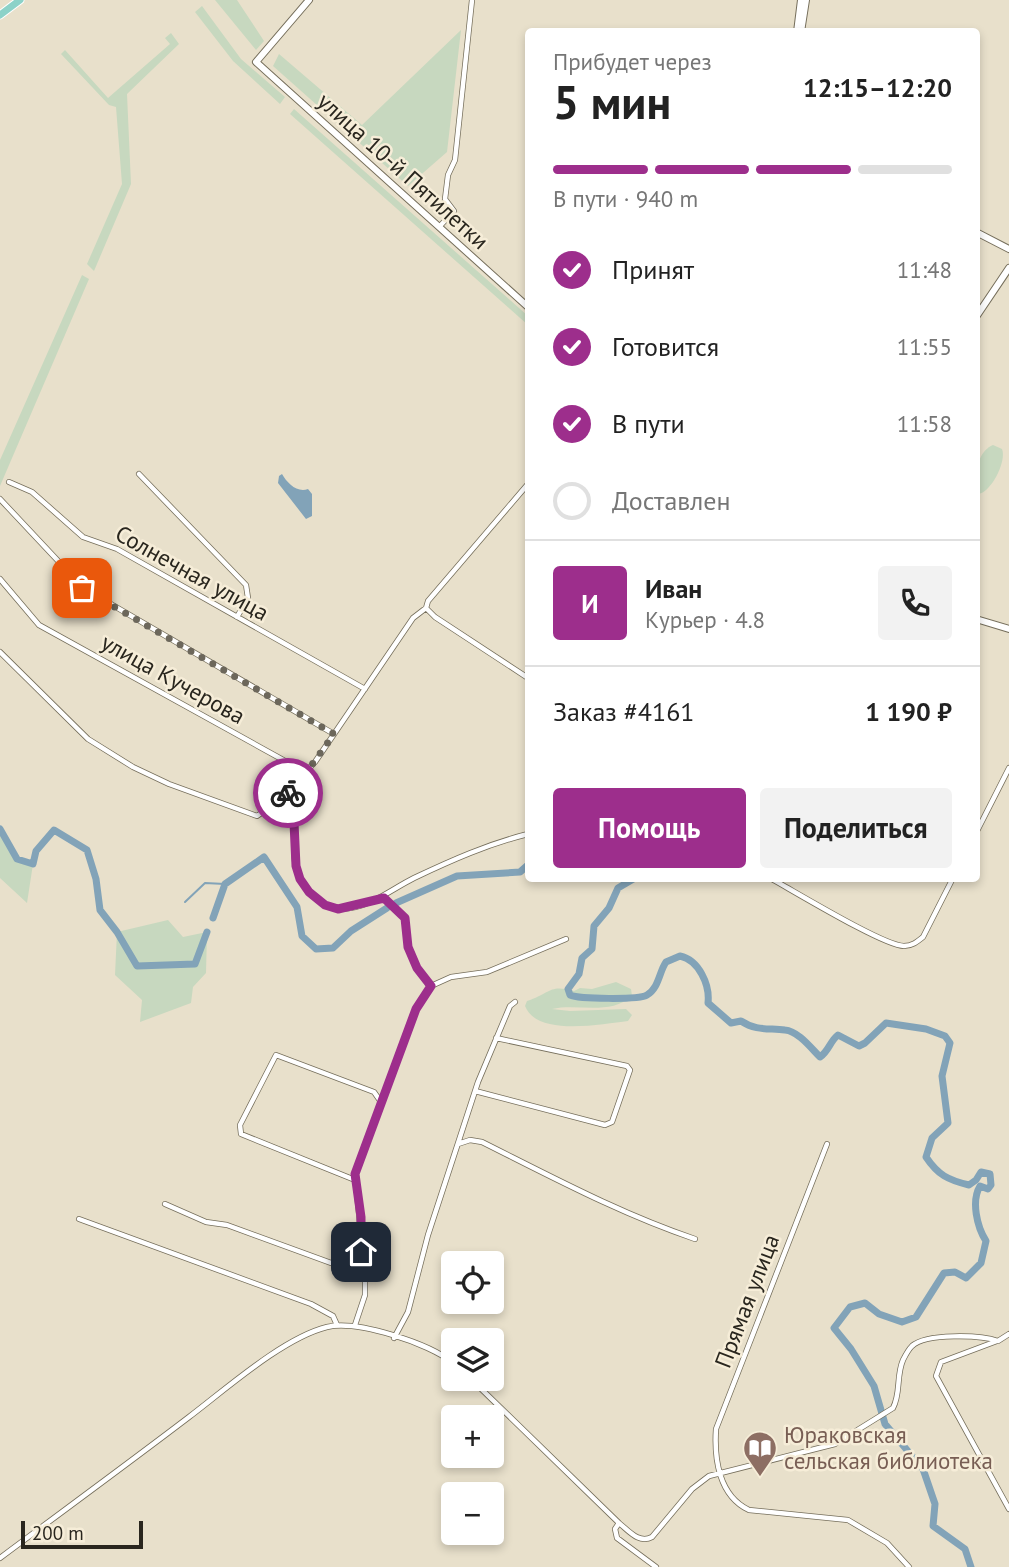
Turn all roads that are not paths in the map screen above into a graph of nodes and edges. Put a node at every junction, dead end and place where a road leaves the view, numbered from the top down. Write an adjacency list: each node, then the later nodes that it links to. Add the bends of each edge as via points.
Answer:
1 (20, 0): 5 (main road)
2 (309, 0): 7 (street, улица 10-й Пятилетки, via 256,62)
3 (472, 0): 7 (street, via 455,160 445,199 454,211)
4 (804, 0): 6 (street)
5 (0, 15)
6 (800, 28)
7 (439, 226): 11 (street, улица 10-й Пятилетки)
8 (980, 236): 9 (street)
9 (1009, 251)
10 (1009, 268): 12 (street)
11 (525, 304)
12 (980, 311)
13 (139, 474): 19 (street, via 246,585 248,598)
14 (9, 482): 19 (street, Солнечная улица, via 32,492 83,537 117,549)
15 (525, 488): 18 (street)
16 (0, 499): 25 (street, via 73,582)
17 (0, 579): 27 (street, улица Кучерова, via 39,625)
18 (426, 608): 23 (street); 24 (street, via 413,618)
19 (237, 617): 24 (street, Солнечная улица)
20 (980, 620): 21 (street)
21 (1009, 629)
22 (0, 652): 28 (street, via 88,739 133,767 257,816)
23 (525, 676)
24 (365, 689): 25 (street)
25 (334, 734): 27 (street)
26 (1009, 768): 29 (street)
27 (305, 772): 28 (street)
28 (287, 792): 33 (street, via 293,801 296,866 304,886 325,905 338,909)
29 (980, 825)
30 (525, 835): 33 (street, via 464,855 410,880)
31 (777, 882): 32 (street, via 890,943 905,946 918,942)
32 (951, 882)
33 (384, 898): 35 (street, via 405,918 408,947)
34 (566, 939): 35 (street, via 487,972 451,977)
35 (431, 986): 38 (street, via 416,1009)
36 (515, 1002): 37 (street)
37 (496, 1038): 39 (street); 39 (street, via 627,1066 630,1070 612,1122 606,1125)
38 (386, 1090): 40 (street); 41 (street)
39 (475, 1091): 42 (street)
40 (374, 1092): 41 (street); 44 (street, via 276,1055 239,1130)
41 (382, 1102): 44 (street)
42 (457, 1144): 47 (street, via 482,1142); 52 (street, via 408,1312)
43 (827, 1144): 56 (street, Прямая улица, via 716,1429)
44 (355, 1180): 48 (street)
45 (165, 1205): 48 (street)
46 (79, 1219): 49 (street, via 311,1304 333,1316)
47 (695, 1239)
48 (365, 1275): 50 (street, via 365,1294)
49 (337, 1325): 50 (street); 59 (street, via 310,1334 255,1367)
50 (355, 1325): 52 (street)
51 (1009, 1334): 53 (street)
52 (394, 1338): 54 (street)
53 (998, 1341): 56 (street, via 983,1336 931,1339 913,1345 897,1376 893,1408 869,1424 835,1444); 57 (street, via 941,1362 936,1377)
54 (441, 1355)
55 (484, 1391): 58 (street)
56 (718, 1473): 58 (street, via 692,1489 646,1540); 61 (street, via 740,1506 848,1520 887,1542)
57 (1009, 1509)
58 (620, 1522): 60 (street, via 615,1529 617,1538)
59 (0, 1558)
60 (656, 1567)
61 (909, 1567)

